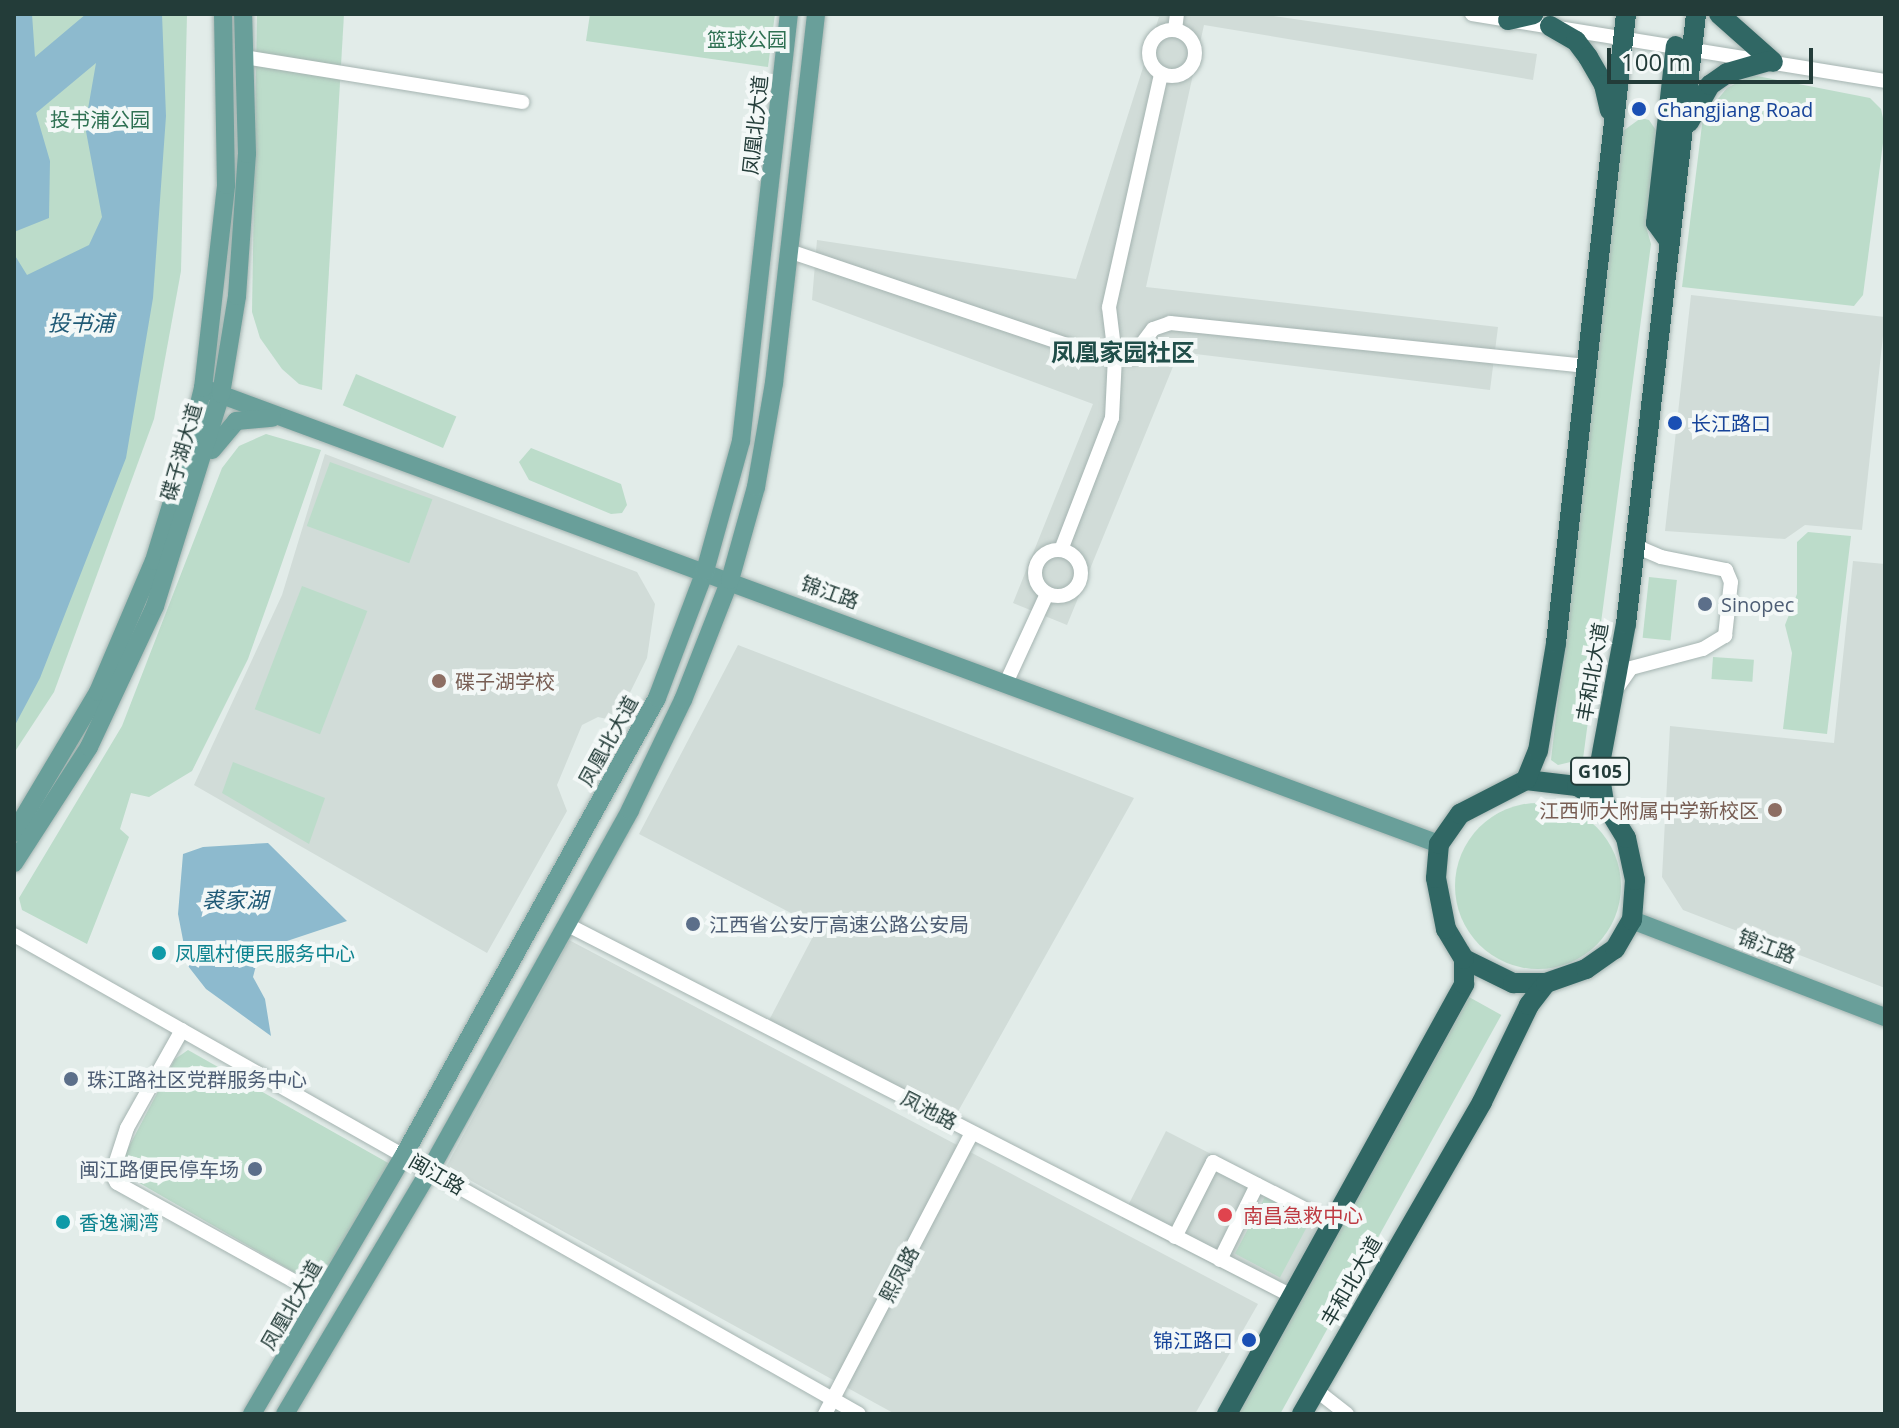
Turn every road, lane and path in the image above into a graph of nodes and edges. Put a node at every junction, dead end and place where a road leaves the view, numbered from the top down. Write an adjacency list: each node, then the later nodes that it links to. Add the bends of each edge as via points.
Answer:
1 (223, 14): 26 (main road, 碟子湖大道, via 226,185)
2 (243, 14): 15 (main road, 碟子湖大道)
3 (789, 14): 32 (main road, 凤凰北大道, via 741,441)
4 (816, 14): 23 (main road)
5 (1177, 14): 12 (street)
6 (1472, 14): 10 (street)
7 (1626, 14): 13 (highway, 丰和北大道)
8 (1696, 14): 14 (highway, 丰和北大道 / G105)
9 (1719, 14): 16 (highway)
10 (1508, 20): 11 (highway)
11 (1541, 20): 13 (street); 20 (highway, via 1576,41 1588,57 1604,85)
12 (1175, 30): 17 (street, via 1161,32 1151,43 1149,57); 17 (street, via 1193,44 1194,60 1177,75)
13 (1623, 38): 14 (street); 20 (highway, 丰和北大道)
14 (1684, 47): 16 (street); 21 (highway, 丰和北大道 / G105); 22 (highway, via 1656,223)
15 (244, 57): 19 (street); 27 (main road, 碟子湖大道, via 246,170 237,296)
16 (1771, 62): 18 (street); 21 (highway, via 1727,73 1710,85)
17 (1161, 74): 24 (street, via 1109,307)
18 (1885, 81)
19 (522, 102)
20 (1614, 128): 25 (highway, 丰和北大道)
21 (1681, 145): 22 (highway, 丰和北大道 / G105)
22 (1670, 242): 30 (highway, 丰和北大道 / G105)
23 (789, 251): 24 (street, via 1097,355); 33 (main road, via 756,487)
24 (1115, 356): 25 (street, via 1132,357 1153,329 1170,323); 31 (street, via 1112,418)
25 (1587, 366): 37 (highway, 丰和北大道, via 1556,643 1538,751)
26 (203, 388): 27 (main road, 锦江路); 39 (main road, 碟子湖大道, via 154,561 98,692)
27 (221, 394): 28 (main road, 锦江路); 29 (main road, 碟子湖大道)
28 (293, 421): 29 (main road, via 243,419 224,429); 32 (main road, 锦江路)
29 (194, 493): 41 (main road, 碟子湖大道, via 155,606 89,747)
30 (1635, 546): 36 (highway, 丰和北大道 / G105); 36 (street, via 1661,557 1726,570 1731,582 1725,636 1703,649 1631,668)
31 (1061, 550): 34 (street, via 1047,552 1037,562 1035,577); 34 (street, via 1079,564 1080,580 1063,595)
32 (705, 571): 33 (main road, 锦江路); 50 (main road, 凤凰北大道, via 657,698)
33 (730, 580): 35 (main road, 锦江路); 43 (main road, via 683,700)
34 (1047, 594): 35 (street)
35 (1006, 683): 40 (main road, 锦江路)
36 (1613, 695): 38 (highway, 丰和北大道 / G105, via 1599,769)
37 (1526, 780): 38 (highway, via 1577,786); 40 (highway, via 1460,814)
38 (1604, 802): 42 (highway, 丰和北大道 / G105, via 1626,838 1635,880)
39 (14, 833)
40 (1439, 844): 45 (highway, via 1436,878 1446,929)
41 (14, 863)
42 (1632, 920): 46 (highway, via 1615,949 1586,969); 47 (main road, 锦江路)
43 (566, 924): 49 (street, 凤池路); 51 (main road)
44 (14, 935): 48 (street, 闽江路)
45 (1464, 959): 46 (highway, via 1513,983); 53 (highway, via 1464,984)
46 (1546, 983): 58 (highway, 丰和北大道)
47 (1885, 1017)
48 (182, 1030): 50 (street, 闽江路); 56 (street, via 127,1128 112,1174 117,1183)
49 (972, 1133): 54 (street, 凤池路); 59 (street, 熙凤路)
50 (404, 1155): 51 (street, 闽江路); 56 (main road, 凤凰北大道)
51 (430, 1170): 59 (street, 闽江路); 61 (main road)
52 (1257, 1185): 53 (street); 54 (street, via 1213,1162); 55 (street)
53 (1332, 1223): 57 (highway)
54 (1175, 1237): 55 (street, 凤池路)
55 (1220, 1260): 57 (street, 凤池路)
56 (321, 1296): 60 (main road, 凤凰北大道)
57 (1292, 1296): 64 (highway)
58 (1316, 1390): 65 (highway, 丰和北大道); 66 (street)
59 (833, 1399): 62 (street, 熙凤路); 63 (street, 闽江路)
60 (252, 1414)
61 (285, 1414)
62 (825, 1414)
63 (859, 1414)
64 (1227, 1414)
65 (1302, 1414)
66 (1347, 1414)

